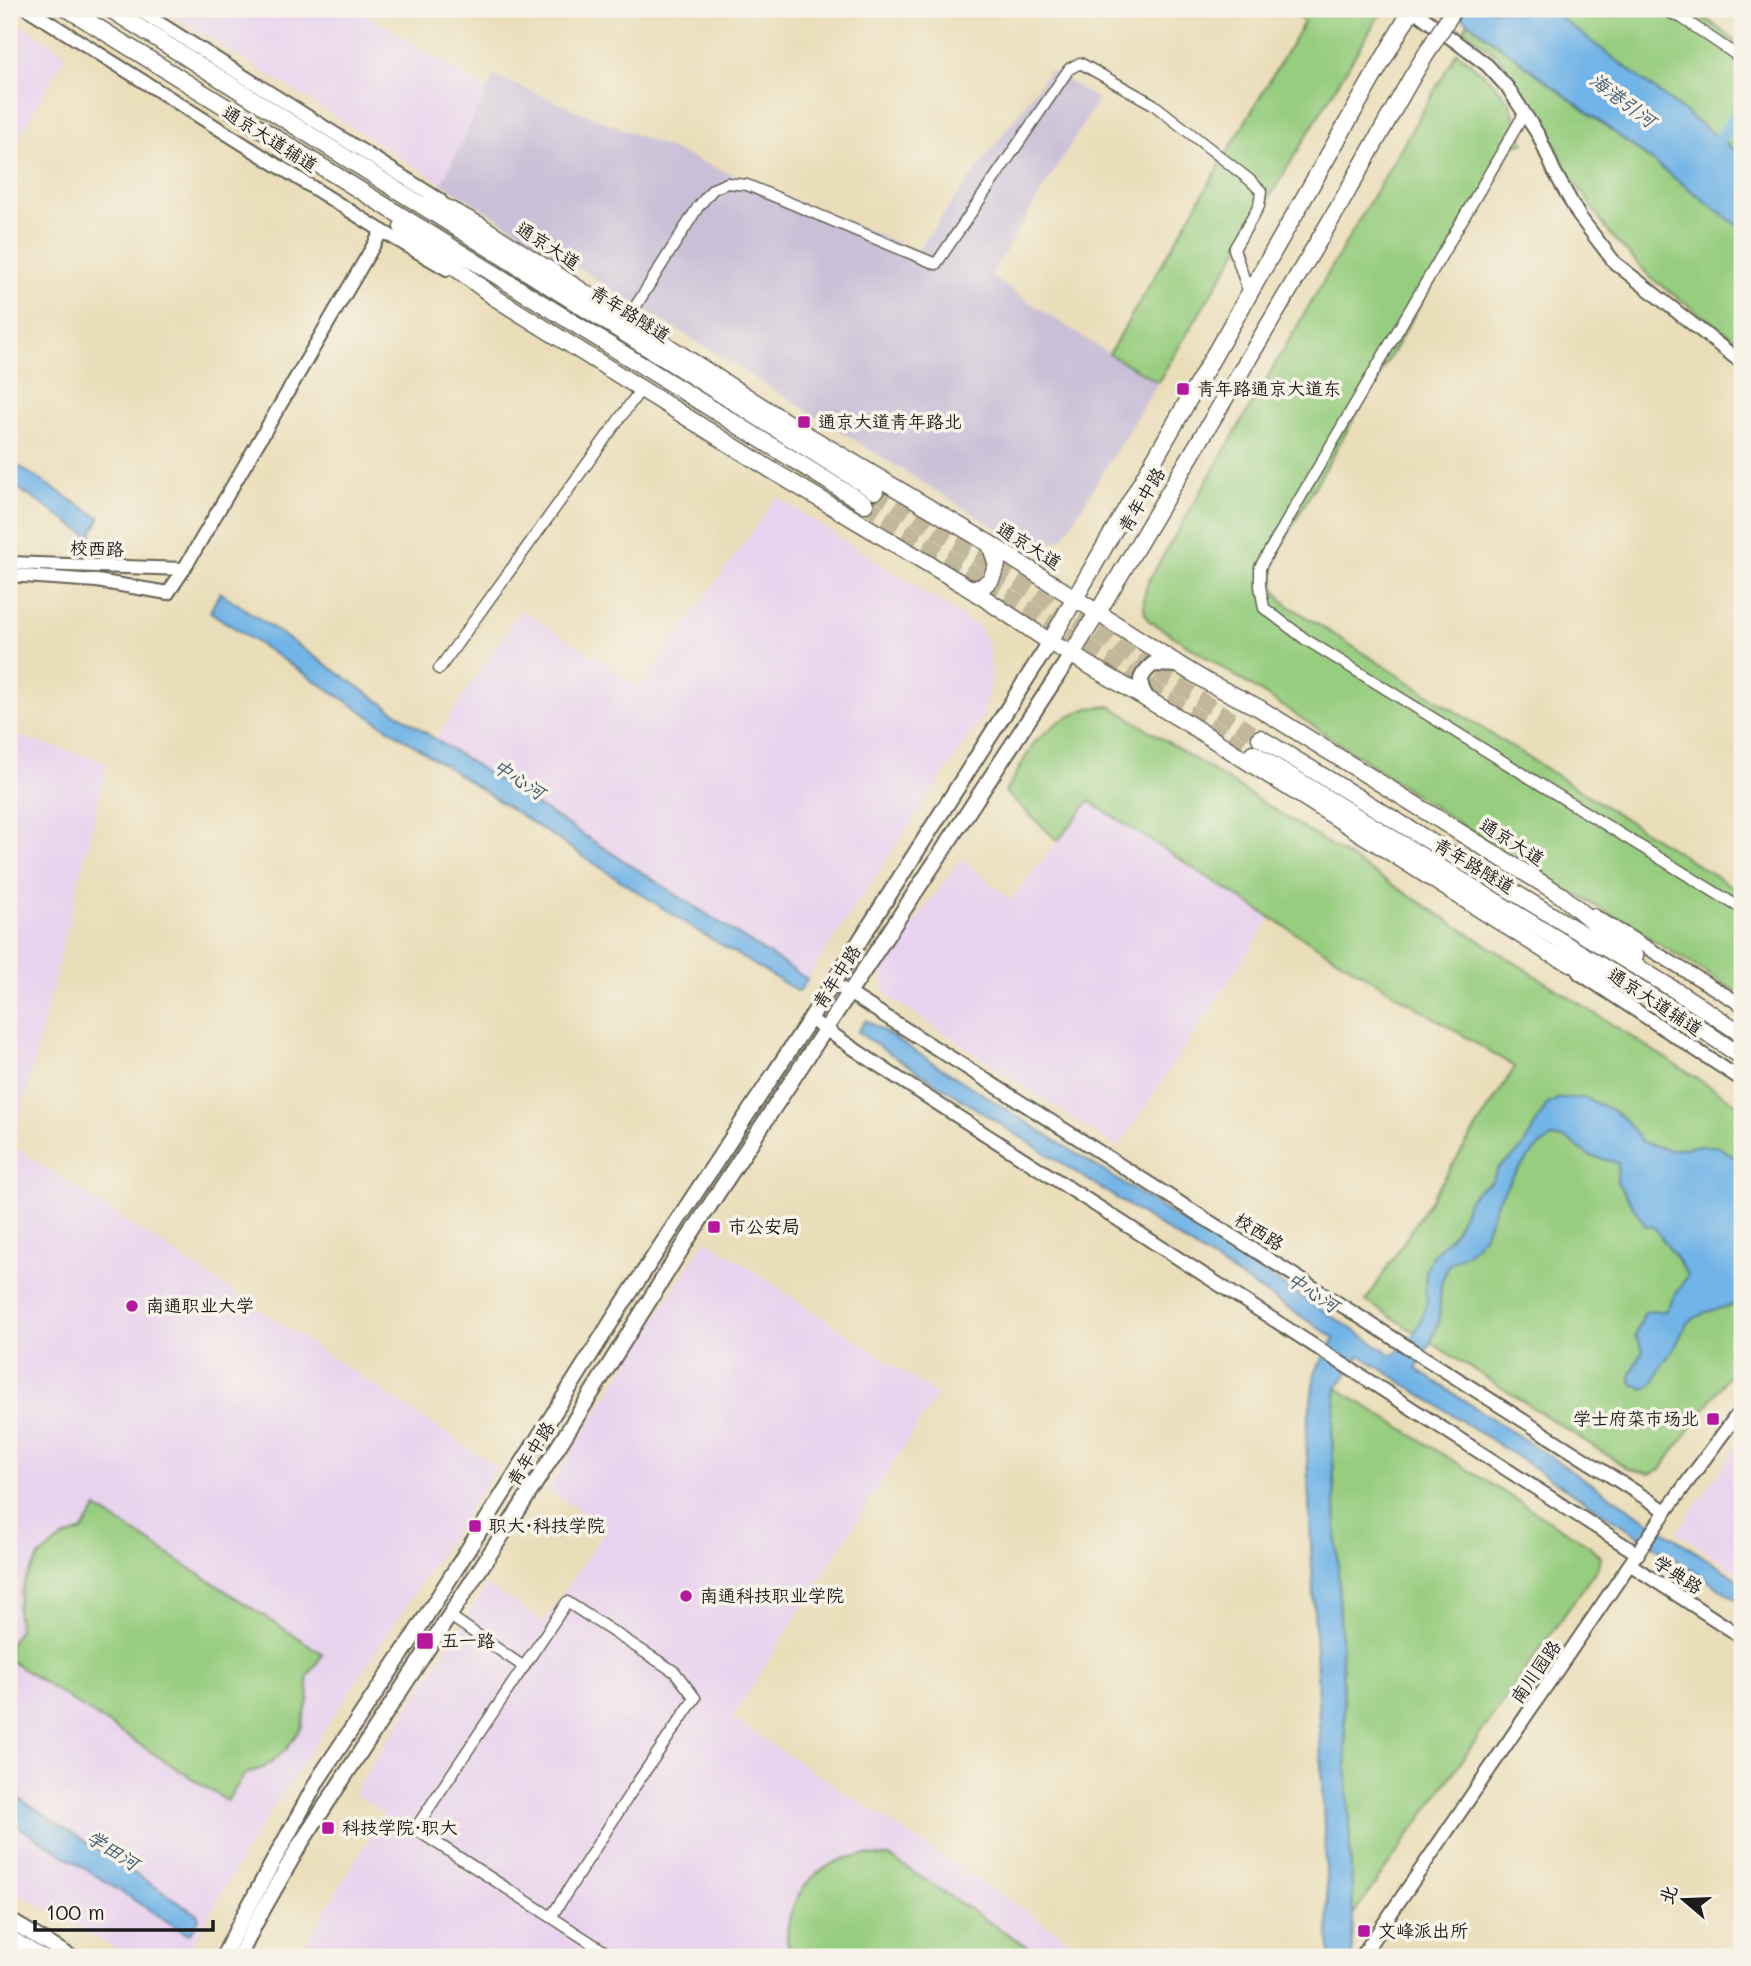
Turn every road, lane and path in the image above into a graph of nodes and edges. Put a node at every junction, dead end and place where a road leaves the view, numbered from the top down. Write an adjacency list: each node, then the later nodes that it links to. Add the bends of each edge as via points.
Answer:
1 (28, 9): 13 (street, 通京大道辅道)
2 (68, 9): 11 (main road)
3 (110, 9): 10 (main road)
4 (137, 9): 12 (street)
5 (1412, 9): 9 (street, via 1487,65); 14 (main road, 青年中路)
6 (1454, 9): 25 (main road, 青年中路, bridge)
7 (1661, 9): 8 (street)
8 (1742, 59)
9 (1524, 114): 17 (street, via 1579,216 1615,263); 34 (street, via 1260,567 1264,608 1305,639)
10 (330, 147): 11 (main road, 青年路隧道, via 870,498); 12 (main road, 通京大道)
11 (321, 167): 15 (main road)
12 (479, 225): 16 (main road, 通京大道)
13 (382, 231): 15 (street, 通京大道辅道); 21 (street)
14 (1249, 293): 16 (street, via 1234,248 1259,206 1261,191 1153,104 1080,63 1069,69 936,264 747,185 727,183 713,189 698,207); 24 (main road, 青年中路)
15 (494, 297): 18 (main road)
16 (627, 320): 19 (main road, 通京大道)
17 (1742, 363)
18 (641, 389): 23 (main road); 29 (street)
19 (990, 544): 23 (main road, via 997,565 981,589); 24 (main road, 通京大道)
20 (9, 563): 21 (street, 校西路)
21 (184, 569): 22 (street, 校西路, via 168,593 97,581)
22 (9, 575)
23 (969, 588): 26 (main road)
24 (1076, 597): 25 (main road, 通京大道); 26 (main road, 青年中路)
25 (1098, 612): 27 (main road, 青年中路); 28 (main road, 通京大道)
26 (1049, 642): 27 (main road); 36 (main road, 青年中路)
27 (1071, 655): 30 (main road); 38 (main road, 青年中路)
28 (1181, 666): 30 (main road, via 1153,664 1144,672 1141,688); 33 (main road, 通京大道, via 1259,708)
29 (439, 669)
30 (1148, 700): 35 (main road)
31 (1260, 738): 37 (main road, 青年路隧道)
32 (1252, 753): 40 (main road, 青年路隧道)
33 (1561, 895): 37 (main road, 通京大道); 39 (street)
34 (1742, 909)
35 (1549, 953): 40 (main road); 45 (street, 通京大道辅道)
36 (833, 982): 38 (street, 校西路); 41 (main road, 青年中路)
37 (1678, 992): 43 (main road)
38 (849, 993): 42 (main road, 青年中路); 47 (street, 校西路, via 1426,1358)
39 (1742, 1005)
40 (1675, 1011): 44 (main road)
41 (810, 1019): 42 (street); 57 (main road, 青年中路, via 319,1778)
42 (825, 1030): 48 (street); 49 (main road, 青年中路)
43 (1742, 1034)
44 (1742, 1057)
45 (1742, 1080)
46 (1742, 1408): 47 (street, 南川园路)
47 (1663, 1516): 48 (street, 南川园路)
48 (1636, 1556): 50 (street, 学典路); 60 (street, 南川园路)
49 (450, 1616): 51 (street); 58 (main road, 青年中路, via 299,1846)
50 (1742, 1637)
51 (524, 1667): 52 (street, via 415,1829); 52 (street, via 567,1602 675,1672 695,1698)
52 (551, 1917): 59 (street)
53 (9, 1920): 56 (main road)
54 (9, 1937): 55 (main road)
55 (42, 1957)
56 (71, 1957)
57 (223, 1957)
58 (239, 1957)
59 (614, 1957)
60 (1361, 1957)

